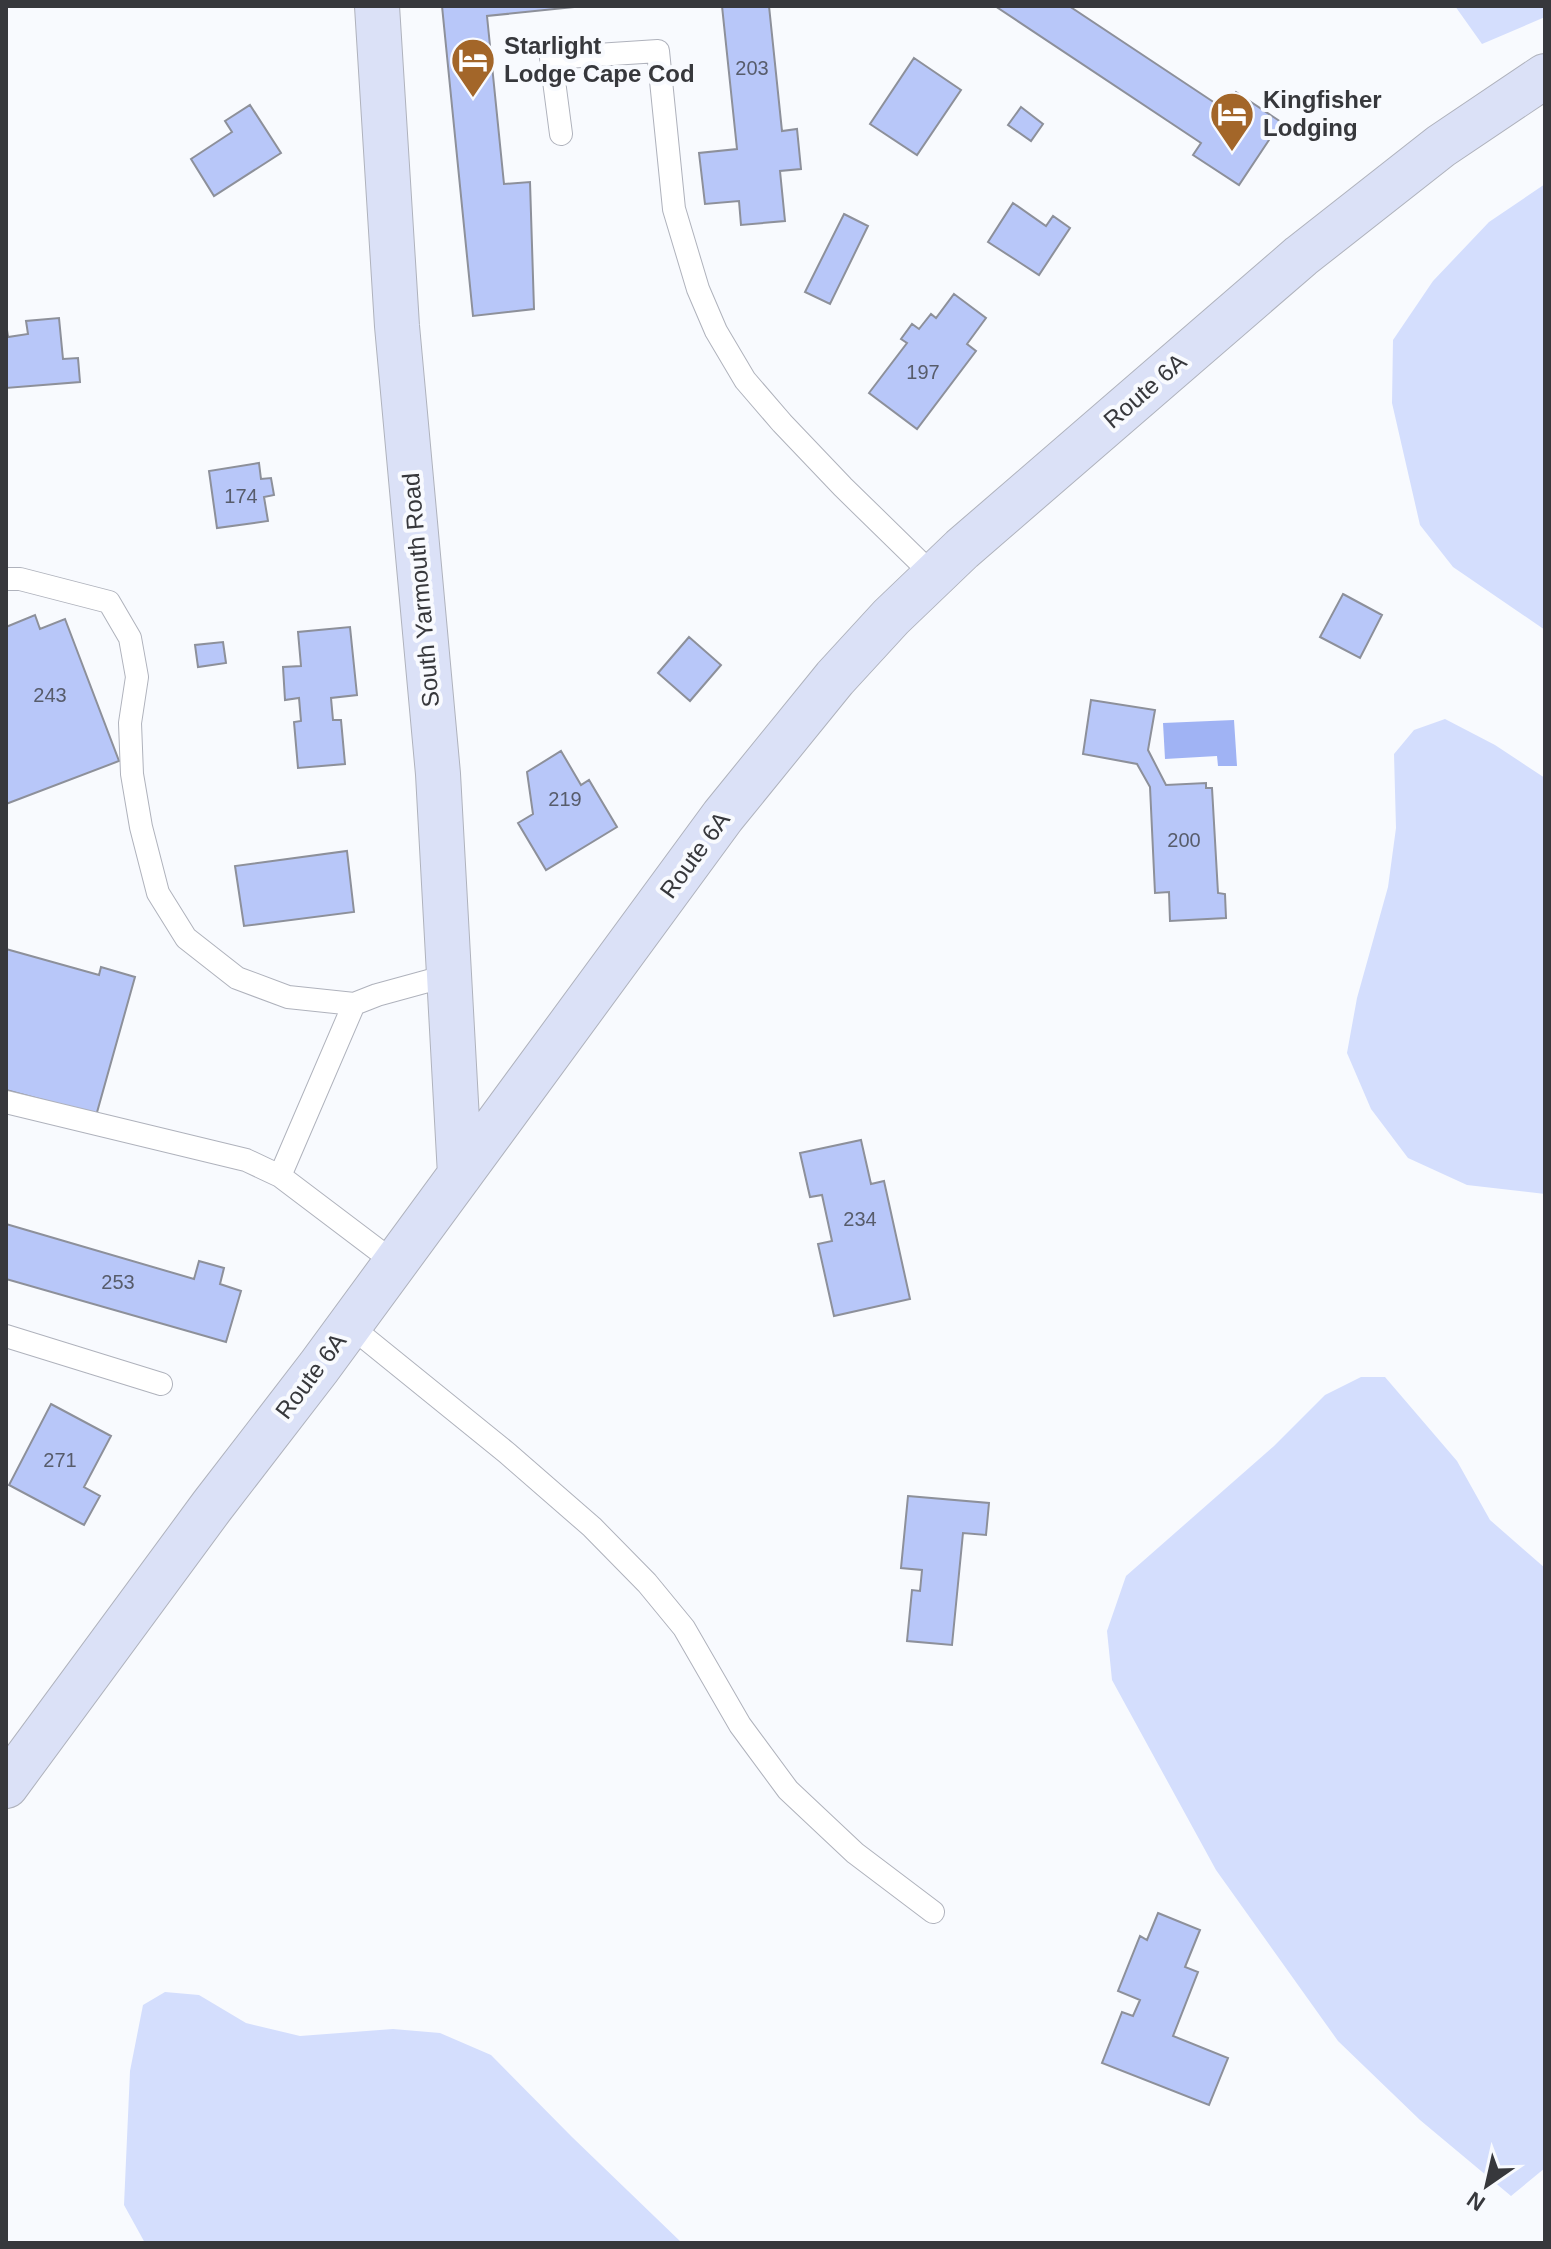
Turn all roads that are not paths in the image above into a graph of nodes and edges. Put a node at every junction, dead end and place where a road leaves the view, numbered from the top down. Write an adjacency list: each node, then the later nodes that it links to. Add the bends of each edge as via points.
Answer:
1 (377, 6): 6 (main road, South Yarmouth Road)
2 (1545, 76): 4 (main road, Route 6A, via 1441,146 1301,256)
3 (561, 134): 4 (lane, via 551,58 658,51 674,209 716,331 745,380 782,423)
4 (934, 576): 9 (main road, Route 6A, via 835,678 723,816)
5 (6, 579): 7 (lane, via 109,602 130,638 137,677 130,723 132,774 141,827 158,893 186,938 237,978 288,997)
6 (450, 975): 7 (lane); 9 (main road, South Yarmouth Road)
7 (354, 1004): 10 (lane)
8 (6, 1102): 10 (lane, via 246,1160)
9 (460, 1175): 11 (main road, Route 6A)
10 (280, 1176): 11 (lane)
11 (395, 1263): 12 (main road, Route 6A)
12 (349, 1325): 15 (main road, Route 6A); 16 (lane, via 592,1527 684,1628 740,1725 788,1790 855,1853)
13 (6, 1336): 14 (lane)
14 (161, 1384)
15 (6, 1786)
16 (933, 1912)

